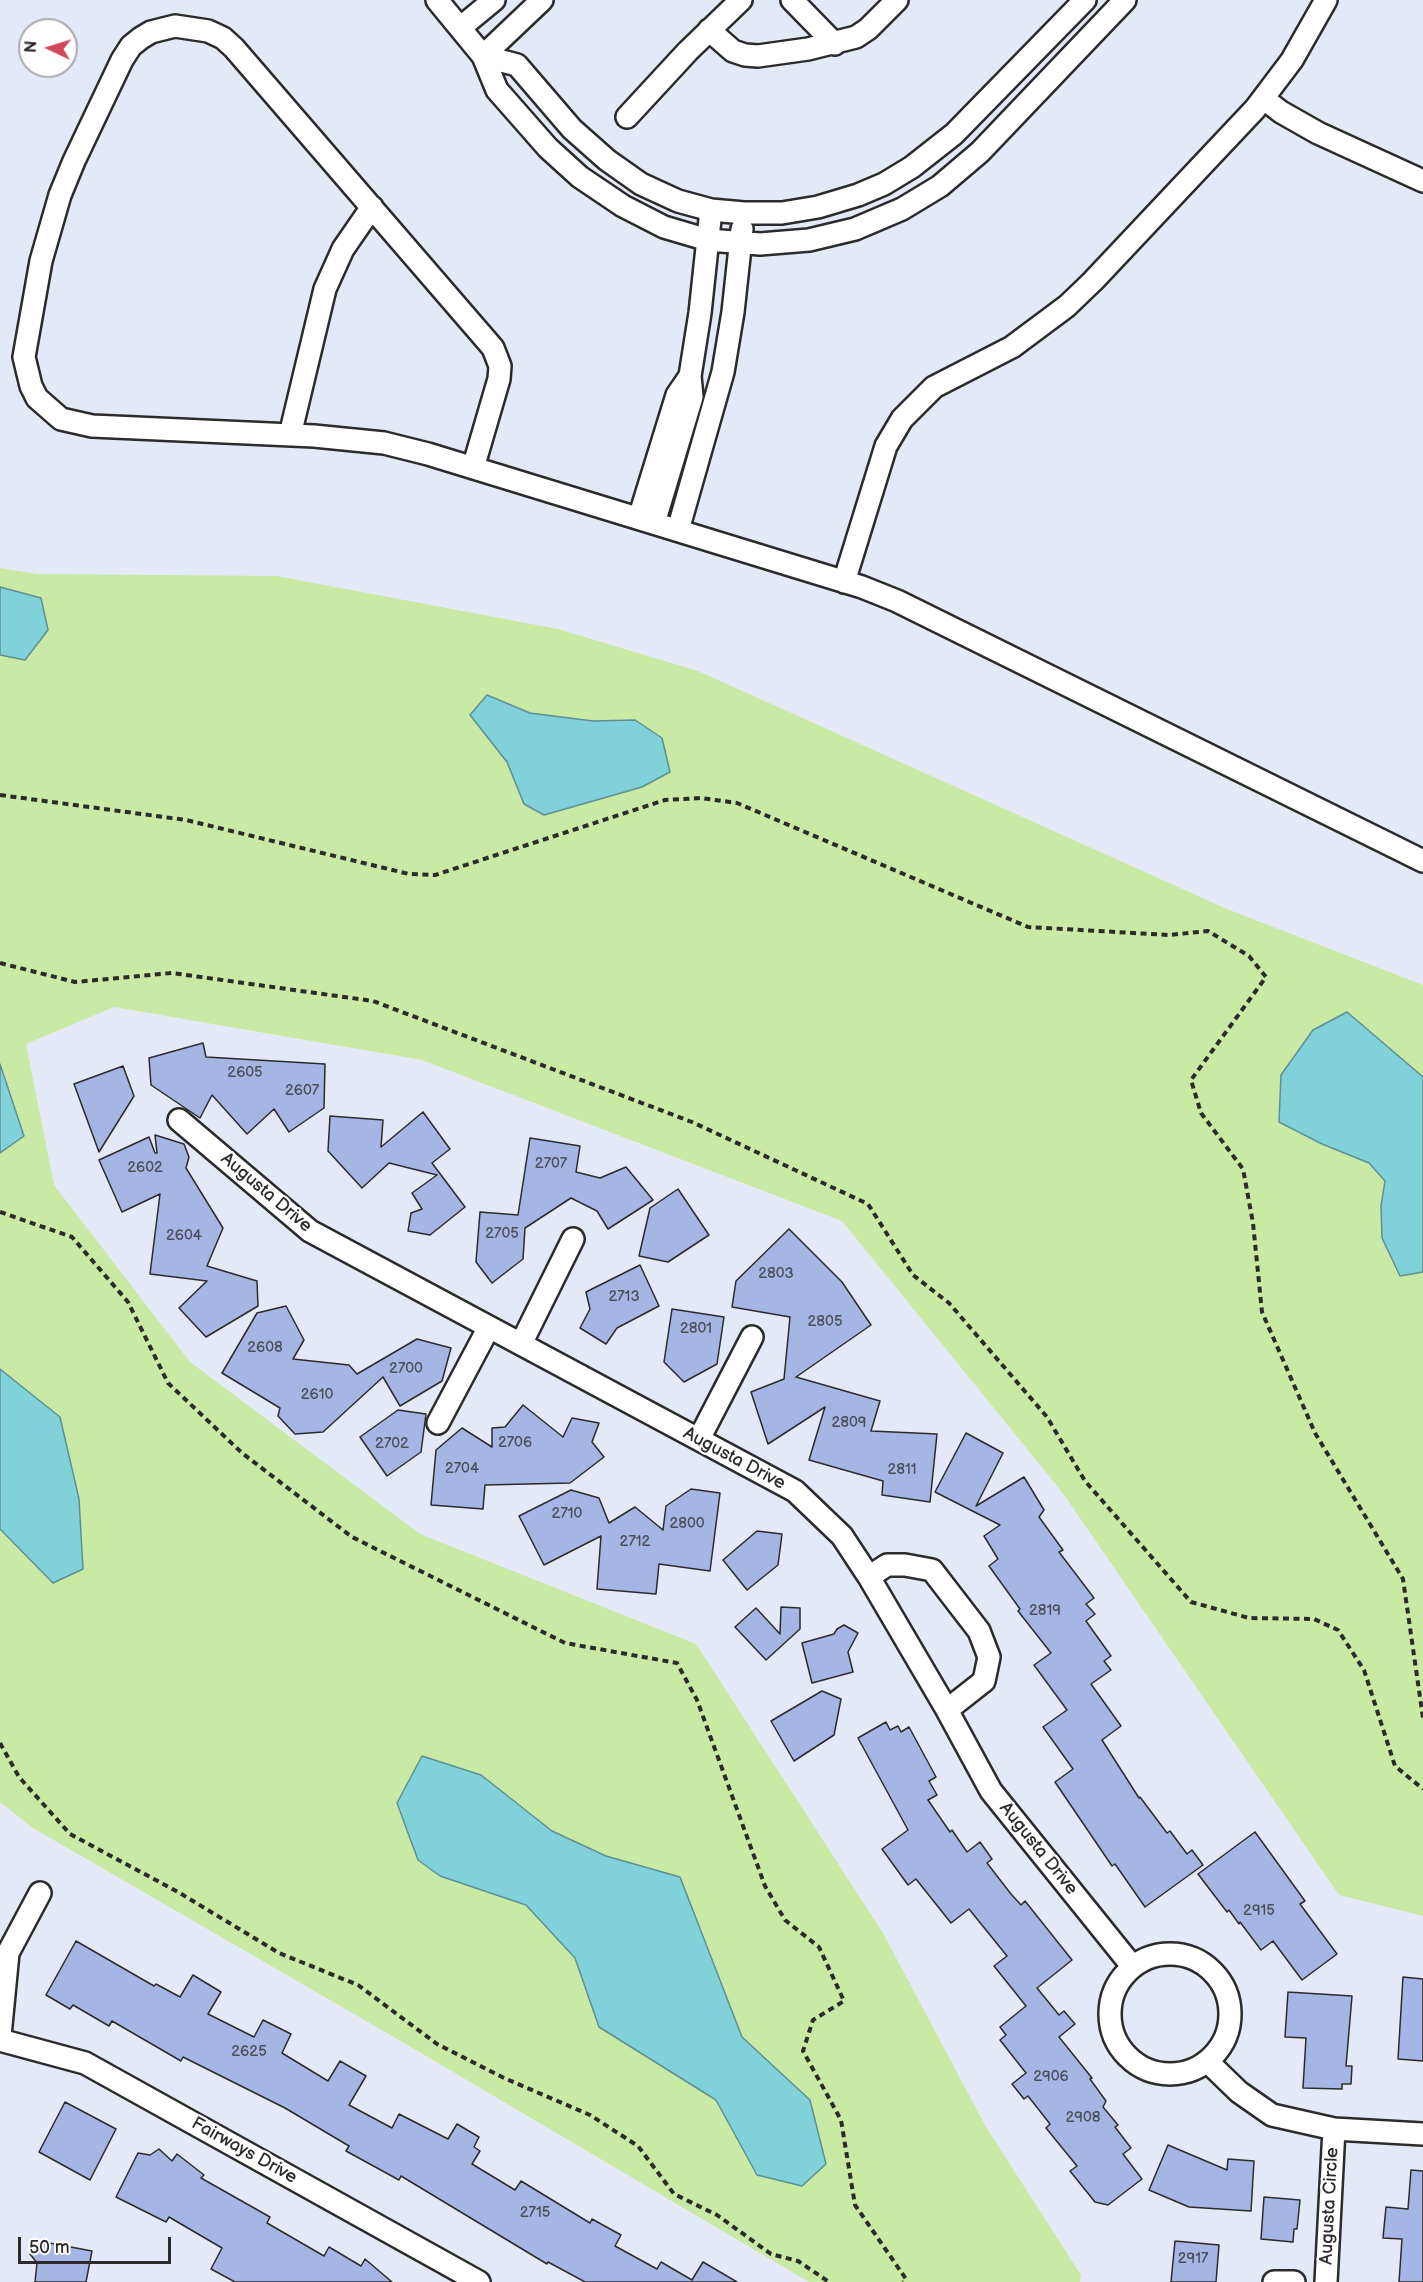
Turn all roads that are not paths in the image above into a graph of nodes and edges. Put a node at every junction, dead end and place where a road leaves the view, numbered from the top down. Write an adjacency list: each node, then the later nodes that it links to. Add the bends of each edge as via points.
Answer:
1 (437, 0): 10 (street)
2 (494, 0): 10 (street)
3 (542, 0): 13 (street)
4 (741, 0): 11 (street)
5 (792, 0): 12 (street)
6 (897, 0): 12 (street, via 856,38)
7 (1084, 0): 19 (street, via 954,134 904,172 871,190 818,207 782,213)
8 (1125, 0): 21 (street, via 980,152 923,198 879,220 832,236)
9 (1326, 0): 14 (street, via 1292,60)
10 (460, 28): 13 (street)
11 (709, 30): 12 (street, via 745,56); 15 (street)
12 (836, 44)
13 (483, 56): 18 (street, via 517,64 572,129 623,173 659,193); 20 (street, via 497,90 548,148 580,177 644,218)
14 (1264, 99): 16 (street, via 1318,133); 26 (street, via 1067,306 1012,346 934,387 910,410 886,446)
15 (627, 117)
16 (1423, 181)
17 (372, 207): 22 (street, via 343,249 328,281); 22 (street, via 234,48 208,31 175,26 151,32 131,46 60,195 41,261 25,344 26,371 37,398 61,419 92,426); 23 (street, via 495,353 500,366 498,386)
18 (711, 210): 19 (street); 20 (street)
19 (744, 213): 21 (street)
20 (708, 240): 21 (street); 24 (street, via 690,376 677,395)
21 (741, 243): 25 (street, via 723,372)
22 (290, 435): 23 (street, via 384,443)
23 (473, 468): 24 (street)
24 (647, 520): 25 (street)
25 (678, 530): 26 (street)
26 (844, 582): 27 (street, via 897,601)
27 (1423, 861)
28 (179, 1120): 30 (street, Augusta Drive, via 310,1231)
29 (573, 1239): 32 (street)
30 (489, 1327): 32 (street, Augusta Drive); 33 (street)
31 (752, 1337): 34 (street)
32 (521, 1344): 34 (street, Augusta Drive)
33 (438, 1423)
34 (699, 1440): 35 (street, Augusta Drive, via 795,1491 842,1536)
35 (869, 1577): 36 (street, Augusta Drive); 36 (street, via 887,1565 932,1570 979,1631 989,1657 984,1681)
36 (947, 1710): 38 (street, Augusta Drive, via 991,1791)
37 (40, 1893): 39 (street, via 8,1953)
38 (1132, 1966): 40 (street, via 1167,1953 1186,1955 1217,1976 1230,2011 1223,2042); 40 (street, via 1118,1982 1110,2002 1109,2023 1116,2043 1129,2060 1148,2071 1168,2075 1189,2072)
39 (0, 2038): 43 (street, Fairways Drive, via 85,2063)
40 (1208, 2062): 41 (street, via 1239,2092 1272,2115)
41 (1334, 2129): 42 (street); 46 (street, Augusta Circle)
42 (1423, 2134)
43 (479, 2282)
44 (1274, 2282): 45 (street)
45 (1294, 2282)
46 (1326, 2282)

